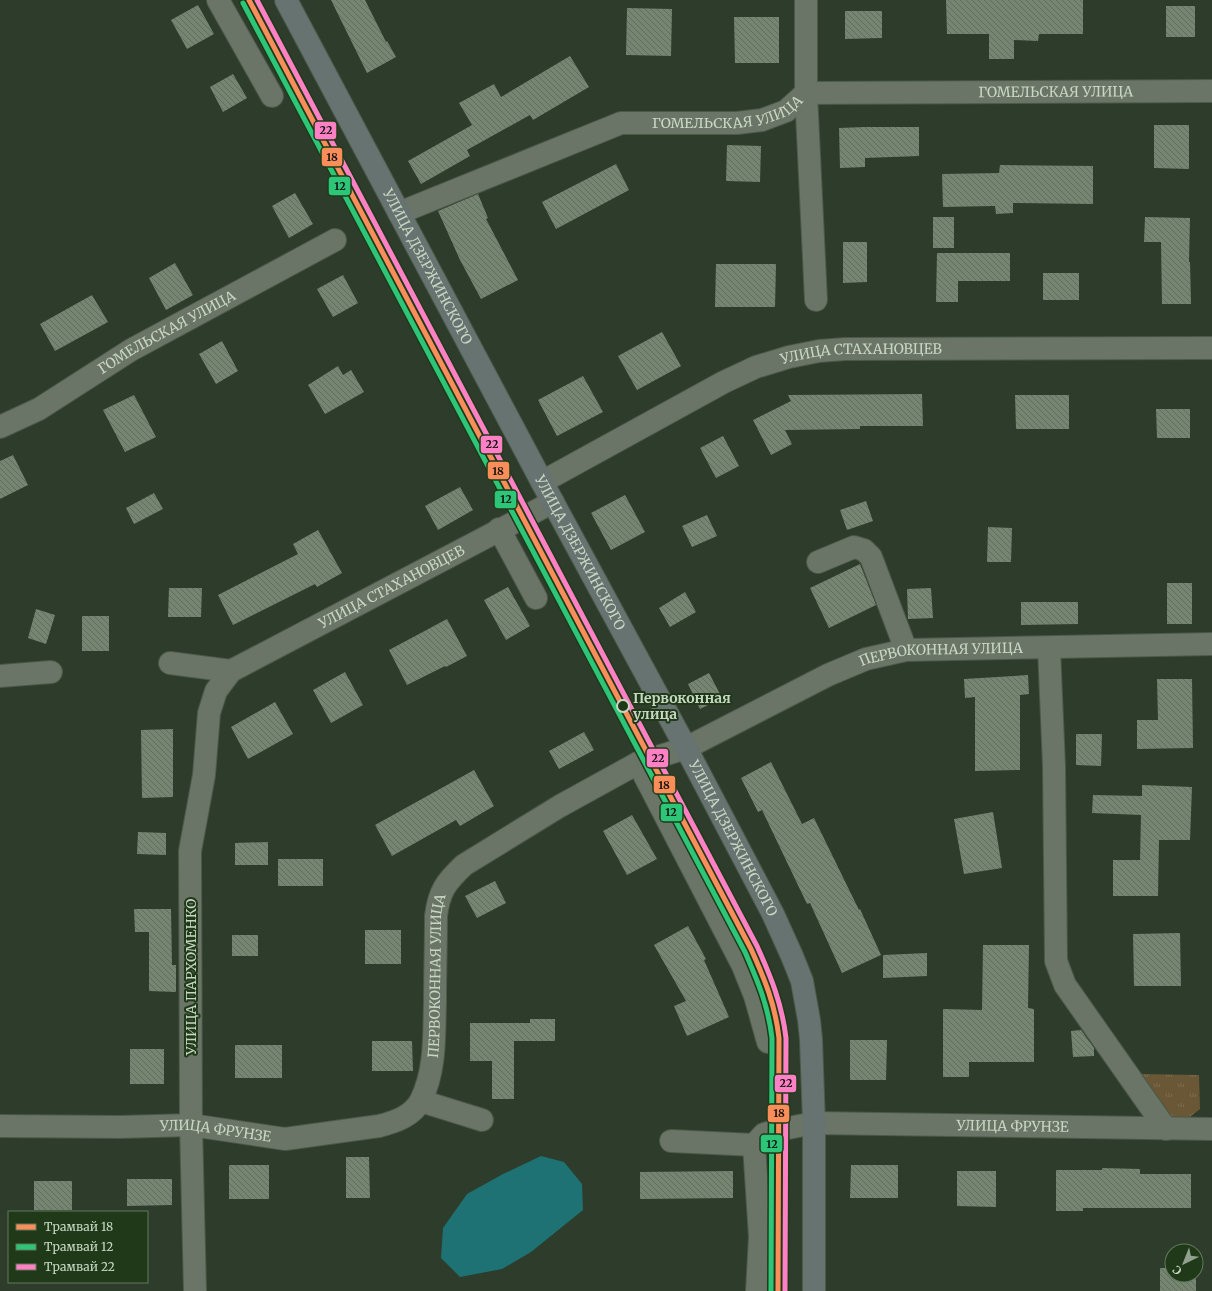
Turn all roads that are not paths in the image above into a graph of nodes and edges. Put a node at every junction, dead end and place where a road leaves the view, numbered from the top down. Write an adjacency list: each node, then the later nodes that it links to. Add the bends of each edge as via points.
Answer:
1 (218, 0): 6 (street)
2 (286, 0): 7 (main road, УЛИЦА ДЗЕРЖИНСКОГО)
3 (806, 0): 5 (street)
4 (1212, 91): 5 (street, ГОМЕЛЬСКАЯ УЛИЦА)
5 (806, 93): 7 (street, ГОМЕЛЬСКАЯ УЛИЦА, via 786,111 762,120 737,123 621,123); 9 (street)
6 (272, 96)
7 (399, 213): 12 (main road, УЛИЦА ДЗЕРЖИНСКОГО)
8 (335, 240): 11 (street, ГОМЕЛЬСКАЯ УЛИЦА, via 131,350 39,409)
9 (816, 300)
10 (1212, 348): 12 (street, УЛИЦА СТАХАНОВЦЕВ, via 818,351 756,367 724,382)
11 (0, 427)
12 (542, 482): 13 (main road, УЛИЦА ДЗЕРЖИНСКОГО)
13 (553, 502): 14 (street, УЛИЦА СТАХАНОВЦЕВ); 24 (main road, УЛИЦА ДЗЕРЖИНСКОГО)
14 (499, 529): 16 (street); 21 (street, УЛИЦА СТАХАНОВЦЕВ)
15 (818, 562): 19 (street, via 854,547 868,554)
16 (536, 598)
17 (1212, 644): 18 (street, ПЕРВОКОННАЯ УЛИЦА)
18 (1049, 648): 19 (street, ПЕРВОКОННАЯ УЛИЦА); 32 (street, via 1054,766 1056,961 1065,985)
19 (906, 650): 24 (street, ПЕРВОКОННАЯ УЛИЦА, via 866,659 828,675)
20 (170, 664): 21 (street)
21 (231, 671): 30 (street, УЛИЦА ПАРХОМЕНКО, via 216,691 209,712 204,775 190,851)
22 (51, 672): 23 (street)
23 (0, 676)
24 (686, 748): 25 (street, ПЕРВОКОННАЯ УЛИЦА); 29 (main road, УЛИЦА ДЗЕРЖИНСКОГО, via 773,914 802,981 810,1020)
25 (638, 763): 26 (street, via 742,966 755,996); 27 (street, ПЕРВОКОННАЯ УЛИЦА, via 560,806 464,865 443,888 436,916 434,1049 430,1076)
26 (768, 1042)
27 (421, 1101): 28 (street); 30 (street, УЛИЦА ФРУНЗЕ, via 408,1116 394,1123 285,1139)
28 (482, 1120)
29 (814, 1123): 32 (street, УЛИЦА ФРУНЗЕ); 35 (street, via 764,1134); 38 (main road, УЛИЦА ДЗЕРЖИНСКОГО)
30 (191, 1124): 31 (street, УЛИЦА ФРУНЗЕ, via 120,1127); 36 (street, УЛИЦА ПАРХОМЕНКО)
31 (0, 1126)
32 (1166, 1129): 33 (street, УЛИЦА ФРУНЗЕ)
33 (1212, 1129)
34 (671, 1141): 35 (street)
35 (754, 1145): 37 (street, via 760,1236)
36 (195, 1291)
37 (757, 1291)
38 (814, 1291)

